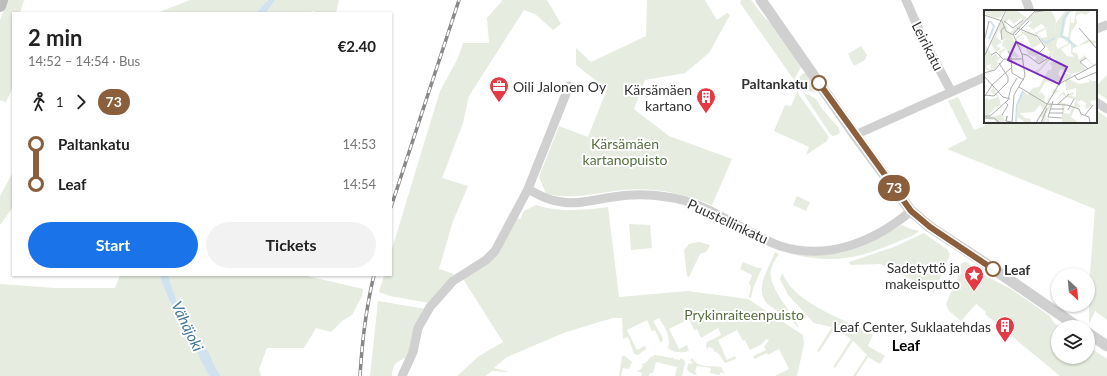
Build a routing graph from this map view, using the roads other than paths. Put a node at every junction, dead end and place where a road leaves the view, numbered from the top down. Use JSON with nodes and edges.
{"nodes":[{"id":1,"x":2,"y":0,"type":"edge"},
{"id":2,"x":761,"y":0,"type":"edge"},
{"id":3,"x":906,"y":0,"type":"edge"},
{"id":4,"x":1026,"y":0,"type":"edge"},
{"id":5,"x":0,"y":6,"type":"edge"},
{"id":6,"x":1030,"y":10,"type":"edge"},
{"id":7,"x":1107,"y":25,"type":"edge"},
{"id":8,"x":1097,"y":29,"type":"edge"},
{"id":9,"x":984,"y":77,"type":"edge"},
{"id":10,"x":569,"y":86,"type":"dead end"},
{"id":11,"x":951,"y":91,"type":"junction"},
{"id":12,"x":1097,"y":103,"type":"edge"},
{"id":13,"x":1107,"y":110,"type":"edge"},
{"id":14,"x":855,"y":135,"type":"junction"},
{"id":15,"x":528,"y":189,"type":"junction"},
{"id":16,"x":911,"y":211,"type":"junction"},
{"id":17,"x":1068,"y":320,"type":"edge"},
{"id":18,"x":1095,"y":338,"type":"edge"},
{"id":19,"x":1107,"y":346,"type":"edge"},
{"id":20,"x":402,"y":376,"type":"edge"}],
"edges":[{"from":1,"to":5,"type":"main road"},
{"from":2,"to":14,"type":"street"},
{"from":3,"to":11,"type":"street","name":"Leirikatu"},
{"from":4,"to":6,"type":"street"},
{"from":7,"to":8,"type":"street"},
{"from":9,"to":11,"type":"street"},
{"from":10,"to":15,"type":"street"},
{"from":11,"to":14,"type":"street"},
{"from":12,"to":13,"type":"street"},
{"from":14,"to":16,"type":"street"},
{"from":15,"to":16,"type":"street","name":"Puustellinkatu"},
{"from":15,"to":20,"type":"street"},
{"from":16,"to":17,"type":"street"},
{"from":18,"to":19,"type":"street"}]}
